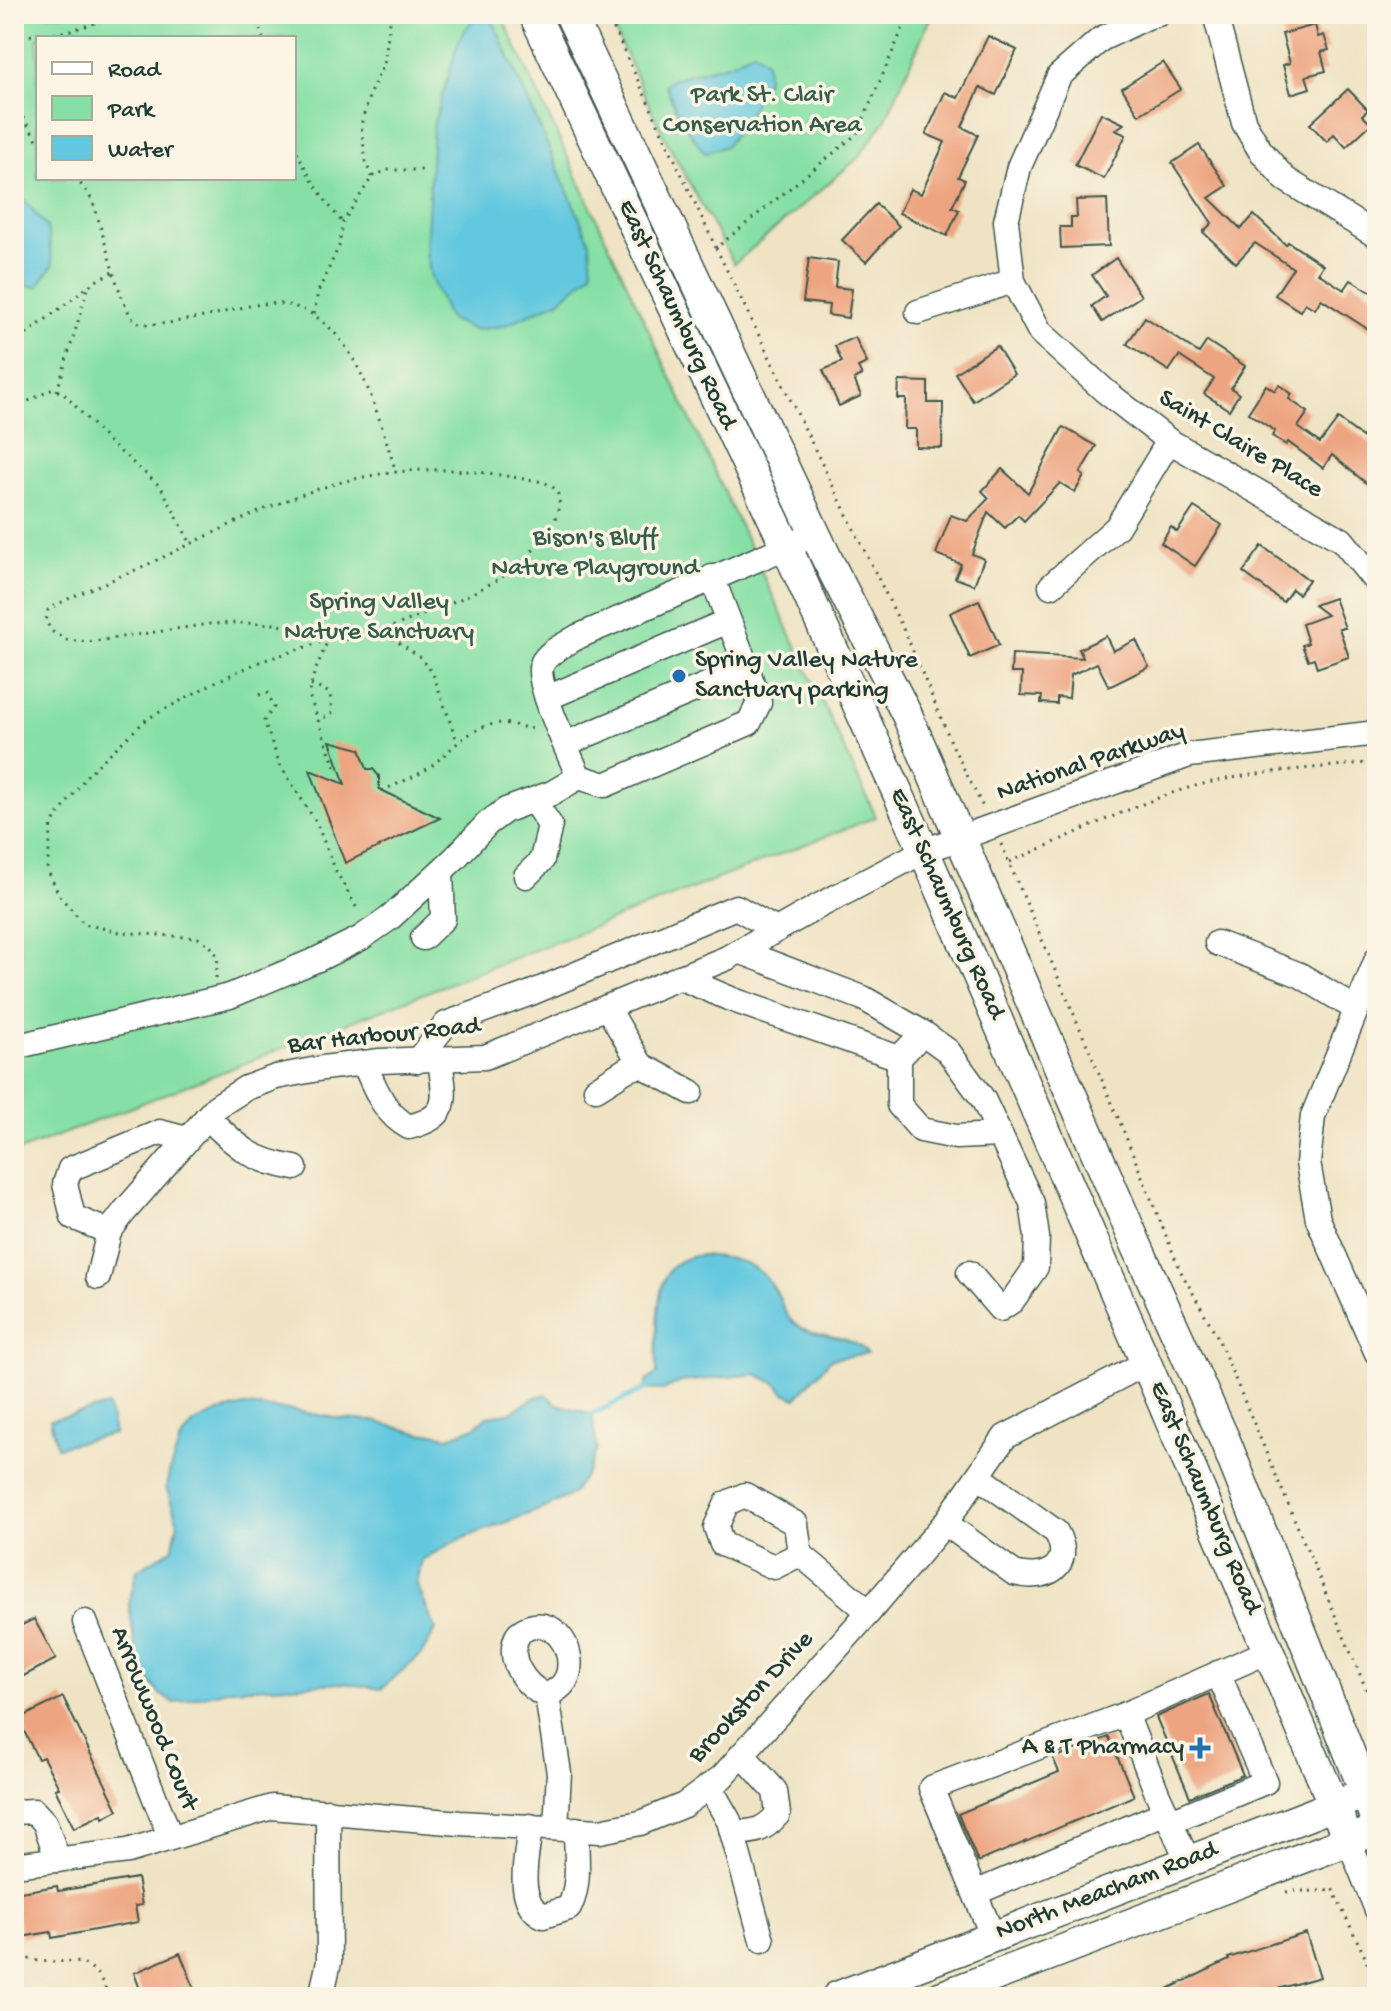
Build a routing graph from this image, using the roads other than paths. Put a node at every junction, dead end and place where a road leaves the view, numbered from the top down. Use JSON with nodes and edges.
{"nodes":[{"id":1,"x":534,"y":14,"type":"edge"},
{"id":2,"x":570,"y":14,"type":"edge"},
{"id":3,"x":1158,"y":14,"type":"edge"},
{"id":4,"x":1215,"y":14,"type":"edge"},
{"id":5,"x":1377,"y":236,"type":"edge"},
{"id":6,"x":1013,"y":281,"type":"junction"},
{"id":7,"x":918,"y":312,"type":"dead end"},
{"id":8,"x":1169,"y":441,"type":"junction"},
{"id":9,"x":816,"y":534,"type":"junction"},
{"id":10,"x":787,"y":548,"type":"junction"},
{"id":11,"x":712,"y":577,"type":"junction"},
{"id":12,"x":1377,"y":583,"type":"edge"},
{"id":13,"x":1051,"y":586,"type":"dead end"},
{"id":14,"x":728,"y":621,"type":"junction"},
{"id":15,"x":747,"y":668,"type":"junction"},
{"id":16,"x":547,"y":698,"type":"junction"},
{"id":17,"x":1377,"y":733,"type":"edge"},
{"id":18,"x":562,"y":738,"type":"junction"},
{"id":19,"x":579,"y":777,"type":"junction"},
{"id":20,"x":533,"y":800,"type":"junction"},
{"id":21,"x":961,"y":838,"type":"junction"},
{"id":22,"x":924,"y":851,"type":"junction"},
{"id":23,"x":441,"y":872,"type":"junction"},
{"id":24,"x":526,"y":876,"type":"dead end"},
{"id":25,"x":776,"y":930,"type":"junction"},
{"id":26,"x":423,"y":938,"type":"dead end"},
{"id":27,"x":1217,"y":943,"type":"dead end"},
{"id":28,"x":739,"y":951,"type":"junction"},
{"id":29,"x":1377,"y":959,"type":"edge"},
{"id":30,"x":679,"y":977,"type":"junction"},
{"id":31,"x":607,"y":1007,"type":"junction"},
{"id":32,"x":1356,"y":1009,"type":"junction"},
{"id":33,"x":923,"y":1033,"type":"junction"},
{"id":34,"x":14,"y":1047,"type":"edge"},
{"id":35,"x":899,"y":1058,"type":"junction"},
{"id":36,"x":429,"y":1061,"type":"junction"},
{"id":37,"x":364,"y":1063,"type":"junction"},
{"id":38,"x":641,"y":1065,"type":"junction"},
{"id":39,"x":596,"y":1089,"type":"dead end"},
{"id":40,"x":691,"y":1092,"type":"dead end"},
{"id":41,"x":207,"y":1117,"type":"junction"},
{"id":42,"x":1000,"y":1135,"type":"junction"},
{"id":43,"x":187,"y":1139,"type":"junction"},
{"id":44,"x":295,"y":1168,"type":"dead end"},
{"id":45,"x":109,"y":1232,"type":"junction"},
{"id":46,"x":969,"y":1273,"type":"dead end"},
{"id":47,"x":98,"y":1277,"type":"dead end"},
{"id":48,"x":1377,"y":1353,"type":"edge"},
{"id":49,"x":1146,"y":1363,"type":"junction"},
{"id":50,"x":978,"y":1476,"type":"junction"},
{"id":51,"x":945,"y":1523,"type":"junction"},
{"id":52,"x":800,"y":1554,"type":"dead end"},
{"id":53,"x":869,"y":1612,"type":"junction"},
{"id":54,"x":85,"y":1622,"type":"dead end"},
{"id":55,"x":1269,"y":1651,"type":"junction"},
{"id":56,"x":1218,"y":1673,"type":"junction"},
{"id":57,"x":547,"y":1696,"type":"dead end"},
{"id":58,"x":1126,"y":1714,"type":"junction"},
{"id":59,"x":742,"y":1754,"type":"junction"},
{"id":60,"x":709,"y":1786,"type":"junction"},
{"id":61,"x":1371,"y":1791,"type":"edge"},
{"id":62,"x":1334,"y":1804,"type":"junction"},
{"id":63,"x":328,"y":1811,"type":"junction"},
{"id":64,"x":14,"y":1812,"type":"edge"},
{"id":65,"x":1168,"y":1817,"type":"junction"},
{"id":66,"x":1377,"y":1822,"type":"edge"},
{"id":67,"x":530,"y":1826,"type":"junction"},
{"id":68,"x":566,"y":1828,"type":"junction"},
{"id":69,"x":732,"y":1832,"type":"junction"},
{"id":70,"x":1363,"y":1835,"type":"edge"},
{"id":71,"x":170,"y":1836,"type":"junction"},
{"id":72,"x":58,"y":1860,"type":"junction"},
{"id":73,"x":1188,"y":1861,"type":"junction"},
{"id":74,"x":14,"y":1865,"type":"edge"},
{"id":75,"x":975,"y":1893,"type":"junction"},
{"id":76,"x":1377,"y":1910,"type":"edge"},
{"id":77,"x":993,"y":1937,"type":"junction"},
{"id":78,"x":762,"y":1940,"type":"dead end"},
{"id":79,"x":321,"y":1997,"type":"edge"},
{"id":80,"x":837,"y":1997,"type":"edge"},
{"id":81,"x":940,"y":1997,"type":"edge"}],
"edges":[{"from":1,"to":10,"type":"main road","name":"East Schaumburg Road"},
{"from":2,"to":9,"type":"main road","name":"East Schaumburg Road"},
{"from":3,"to":6,"type":"street","name":"Saint Claire Place"},
{"from":4,"to":5,"type":"street"},
{"from":6,"to":7,"type":"street"},
{"from":6,"to":8,"type":"street","name":"Saint Claire Place"},
{"from":8,"to":12,"type":"street","name":"Saint Claire Place"},
{"from":8,"to":13,"type":"street"},
{"from":9,"to":10,"type":"street"},
{"from":9,"to":21,"type":"main road","name":"East Schaumburg Road"},
{"from":10,"to":11,"type":"street"},
{"from":10,"to":22,"type":"main road","name":"East Schaumburg Road"},
{"from":11,"to":14,"type":"street"},
{"from":11,"to":16,"type":"street"},
{"from":14,"to":15,"type":"street"},
{"from":14,"to":16,"type":"street"},
{"from":15,"to":18,"type":"street"},
{"from":15,"to":19,"type":"street"},
{"from":16,"to":18,"type":"street"},
{"from":17,"to":21,"type":"street","name":"National Parkway"},
{"from":18,"to":19,"type":"street"},
{"from":19,"to":20,"type":"street"},
{"from":20,"to":23,"type":"street"},
{"from":20,"to":24,"type":"street"},
{"from":21,"to":22,"type":"street","name":"National Parkway"},
{"from":21,"to":61,"type":"main road","name":"East Schaumburg Road"},
{"from":22,"to":25,"type":"street","name":"Bar Harbour Road"},
{"from":22,"to":49,"type":"main road","name":"East Schaumburg Road"},
{"from":23,"to":26,"type":"street"},
{"from":23,"to":34,"type":"street"},
{"from":25,"to":28,"type":"street","name":"Bar Harbour Road"},
{"from":25,"to":36,"type":"street"},
{"from":27,"to":32,"type":"street"},
{"from":28,"to":30,"type":"street","name":"Bar Harbour Road"},
{"from":28,"to":33,"type":"street"},
{"from":29,"to":32,"type":"street"},
{"from":30,"to":31,"type":"street","name":"Bar Harbour Road"},
{"from":30,"to":35,"type":"street"},
{"from":31,"to":36,"type":"street","name":"Bar Harbour Road"},
{"from":31,"to":38,"type":"street"},
{"from":32,"to":48,"type":"street"},
{"from":33,"to":35,"type":"street"},
{"from":33,"to":42,"type":"street"},
{"from":35,"to":42,"type":"street"},
{"from":36,"to":37,"type":"street","name":"Bar Harbour Road"},
{"from":36,"to":37,"type":"street"},
{"from":37,"to":41,"type":"street","name":"Bar Harbour Road"},
{"from":38,"to":39,"type":"street"},
{"from":38,"to":40,"type":"street"},
{"from":41,"to":43,"type":"street","name":"Bar Harbour Road"},
{"from":41,"to":44,"type":"street"},
{"from":42,"to":46,"type":"street"},
{"from":43,"to":45,"type":"street","name":"Bar Harbour Road"},
{"from":43,"to":45,"type":"street"},
{"from":45,"to":47,"type":"street","name":"Bar Harbour Road"},
{"from":49,"to":50,"type":"street","name":"Brookston Drive"},
{"from":49,"to":55,"type":"main road","name":"East Schaumburg Road"},
{"from":50,"to":51,"type":"street","name":"Brookston Drive"},
{"from":50,"to":51,"type":"street"},
{"from":51,"to":53,"type":"street","name":"Brookston Drive"},
{"from":52,"to":53,"type":"street"},
{"from":53,"to":59,"type":"street","name":"Brookston Drive"},
{"from":54,"to":71,"type":"street","name":"Arrowwood Court"},
{"from":55,"to":56,"type":"street"},
{"from":55,"to":62,"type":"main road","name":"East Schaumburg Road"},
{"from":56,"to":58,"type":"street"},
{"from":56,"to":65,"type":"street"},
{"from":57,"to":68,"type":"street"},
{"from":58,"to":65,"type":"street"},
{"from":58,"to":75,"type":"street"},
{"from":59,"to":60,"type":"street","name":"Brookston Drive"},
{"from":59,"to":69,"type":"street"},
{"from":60,"to":68,"type":"street","name":"Brookston Drive"},
{"from":60,"to":69,"type":"street"},
{"from":61,"to":62,"type":"main road","name":"North Meacham Road"},
{"from":61,"to":66,"type":"main road","name":"East Schaumburg Road"},
{"from":62,"to":70,"type":"main road","name":"East Schaumburg Road"},
{"from":62,"to":73,"type":"main road","name":"North Meacham Road"},
{"from":63,"to":67,"type":"street","name":"Brookston Drive"},
{"from":63,"to":71,"type":"street","name":"Brookston Drive"},
{"from":63,"to":79,"type":"street"},
{"from":64,"to":72,"type":"street"},
{"from":65,"to":73,"type":"street"},
{"from":65,"to":75,"type":"street"},
{"from":67,"to":68,"type":"street","name":"Brookston Drive"},
{"from":67,"to":68,"type":"street"},
{"from":69,"to":78,"type":"street"},
{"from":70,"to":76,"type":"street"},
{"from":70,"to":81,"type":"main road","name":"North Meacham Road"},
{"from":71,"to":72,"type":"street","name":"Brookston Drive"},
{"from":72,"to":74,"type":"street","name":"Brookston Drive"},
{"from":73,"to":77,"type":"main road","name":"North Meacham Road"},
{"from":75,"to":77,"type":"street"},
{"from":77,"to":80,"type":"main road","name":"North Meacham Road"}]}
